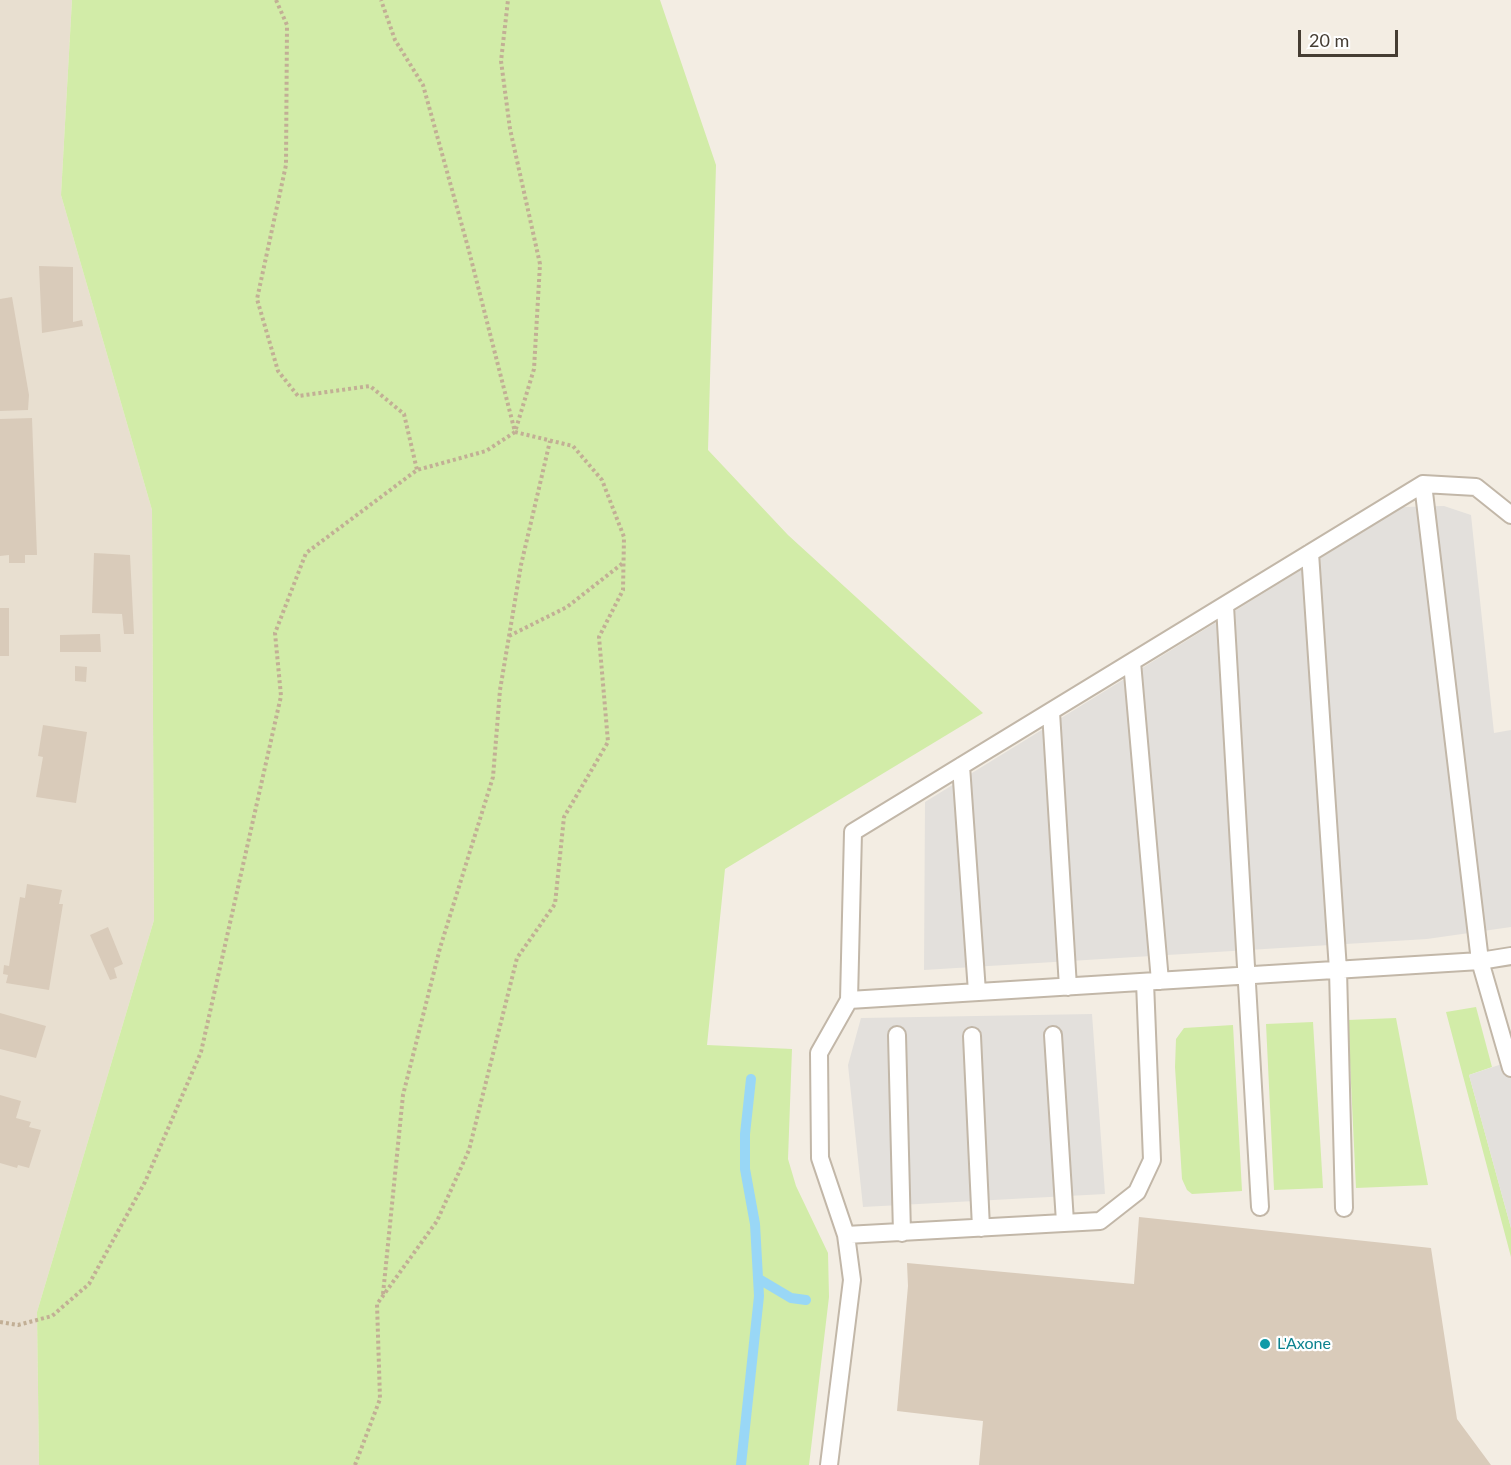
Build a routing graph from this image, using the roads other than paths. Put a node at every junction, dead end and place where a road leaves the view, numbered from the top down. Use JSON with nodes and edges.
{"nodes":[{"id":1,"x":1423,"y":484,"type":"junction"},
{"id":2,"x":1511,"y":515,"type":"edge"},
{"id":3,"x":1310,"y":553,"type":"junction"},
{"id":4,"x":1224,"y":606,"type":"junction"},
{"id":5,"x":1132,"y":662,"type":"junction"},
{"id":6,"x":1051,"y":712,"type":"junction"},
{"id":7,"x":961,"y":766,"type":"junction"},
{"id":8,"x":1511,"y":956,"type":"edge"},
{"id":9,"x":1480,"y":961,"type":"junction"},
{"id":10,"x":1338,"y":970,"type":"junction"},
{"id":11,"x":1247,"y":975,"type":"junction"},
{"id":12,"x":1153,"y":981,"type":"junction"},
{"id":13,"x":1068,"y":987,"type":"junction"},
{"id":14,"x":977,"y":992,"type":"junction"},
{"id":15,"x":849,"y":1000,"type":"junction"},
{"id":16,"x":897,"y":1035,"type":"dead end"},
{"id":17,"x":1053,"y":1035,"type":"dead end"},
{"id":18,"x":972,"y":1036,"type":"dead end"},
{"id":19,"x":1511,"y":1068,"type":"edge"},
{"id":20,"x":1260,"y":1207,"type":"dead end"},
{"id":21,"x":1344,"y":1208,"type":"dead end"},
{"id":22,"x":1065,"y":1222,"type":"junction"},
{"id":23,"x":981,"y":1228,"type":"junction"},
{"id":24,"x":902,"y":1233,"type":"junction"},
{"id":25,"x":846,"y":1235,"type":"junction"},
{"id":26,"x":829,"y":1465,"type":"edge"}],
"edges":[{"from":1,"to":2,"type":"lane"},
{"from":1,"to":3,"type":"lane"},
{"from":1,"to":9,"type":"lane"},
{"from":3,"to":4,"type":"lane"},
{"from":3,"to":10,"type":"lane"},
{"from":4,"to":5,"type":"lane"},
{"from":4,"to":11,"type":"lane"},
{"from":5,"to":6,"type":"lane"},
{"from":5,"to":12,"type":"lane"},
{"from":6,"to":7,"type":"lane"},
{"from":6,"to":13,"type":"lane"},
{"from":7,"to":14,"type":"lane"},
{"from":7,"to":15,"type":"lane"},
{"from":8,"to":9,"type":"lane"},
{"from":9,"to":10,"type":"lane"},
{"from":9,"to":19,"type":"lane"},
{"from":10,"to":11,"type":"lane"},
{"from":10,"to":21,"type":"lane"},
{"from":11,"to":12,"type":"lane"},
{"from":11,"to":20,"type":"lane"},
{"from":12,"to":13,"type":"lane"},
{"from":12,"to":22,"type":"lane"},
{"from":13,"to":14,"type":"lane"},
{"from":14,"to":15,"type":"lane"},
{"from":15,"to":25,"type":"lane"},
{"from":16,"to":24,"type":"lane"},
{"from":17,"to":22,"type":"lane"},
{"from":18,"to":23,"type":"lane"},
{"from":22,"to":23,"type":"lane"},
{"from":23,"to":24,"type":"lane"},
{"from":24,"to":25,"type":"lane"},
{"from":25,"to":26,"type":"lane"}]}
